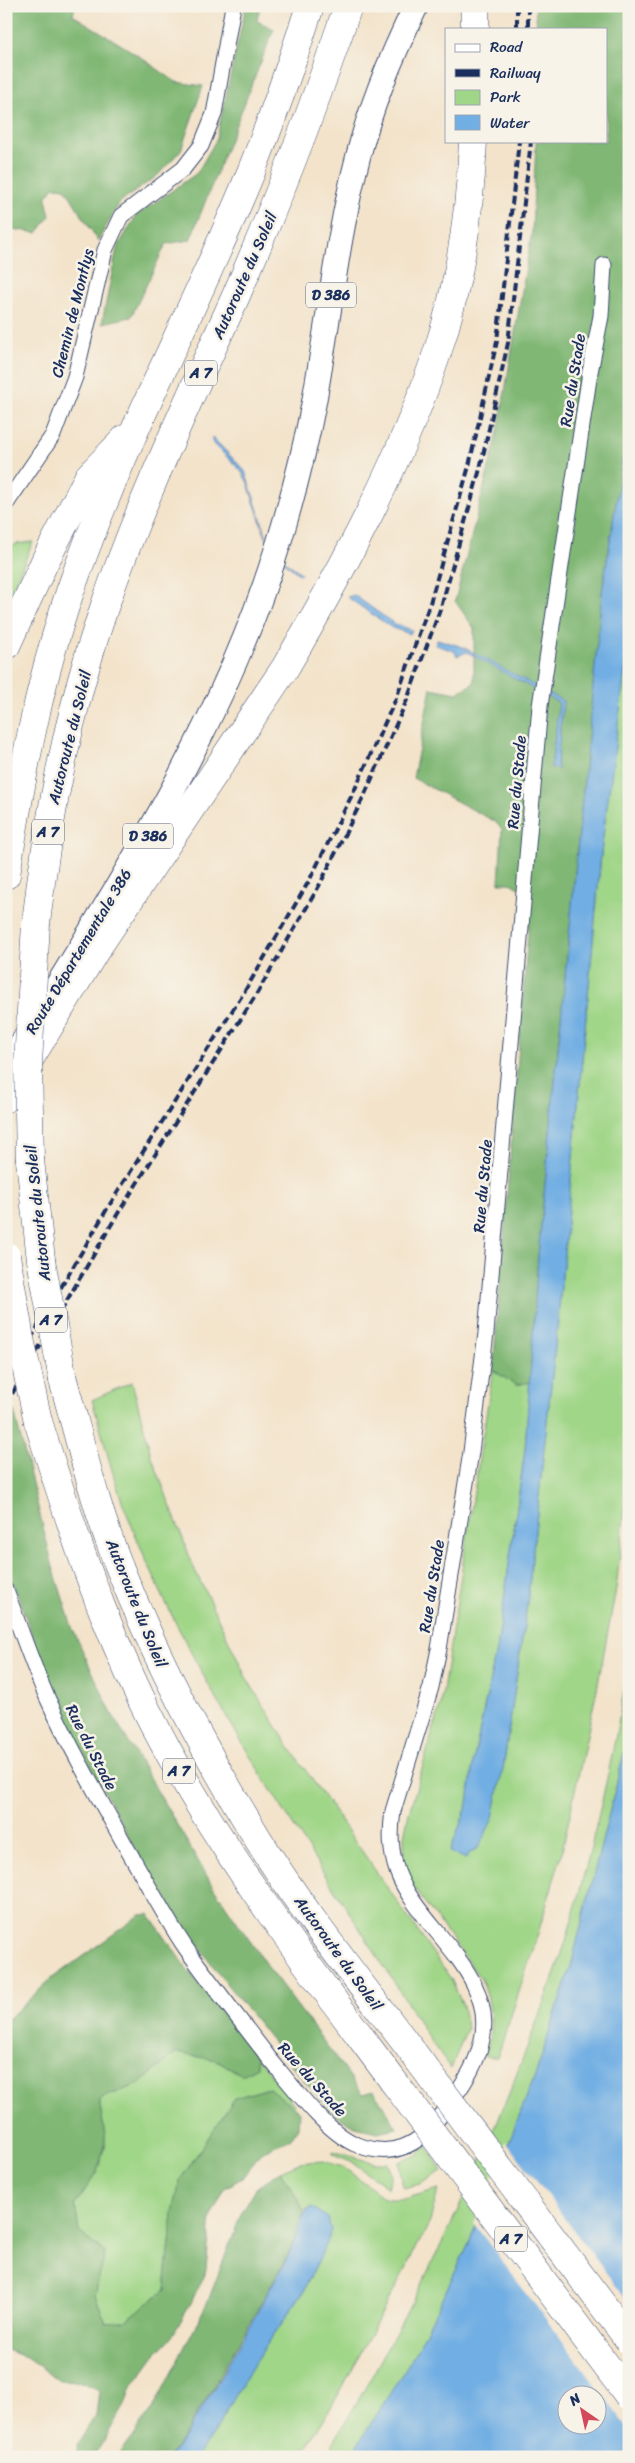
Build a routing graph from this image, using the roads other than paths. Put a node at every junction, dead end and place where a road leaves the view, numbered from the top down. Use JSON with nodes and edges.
{"nodes":[{"id":1,"x":232,"y":6,"type":"edge"},
{"id":2,"x":310,"y":6,"type":"edge"},
{"id":3,"x":348,"y":6,"type":"edge"},
{"id":4,"x":416,"y":6,"type":"edge"},
{"id":5,"x":474,"y":6,"type":"edge"},
{"id":6,"x":475,"y":28,"type":"edge"},
{"id":7,"x":473,"y":142,"type":"edge"},
{"id":8,"x":604,"y":265,"type":"dead end"},
{"id":9,"x":136,"y":427,"type":"junction"},
{"id":10,"x":6,"y":504,"type":"edge"},
{"id":11,"x":6,"y":646,"type":"edge"},
{"id":12,"x":6,"y":874,"type":"edge"},
{"id":13,"x":6,"y":1069,"type":"edge"},
{"id":14,"x":6,"y":1098,"type":"edge"},
{"id":15,"x":6,"y":1256,"type":"edge"},
{"id":16,"x":6,"y":1591,"type":"edge"},
{"id":17,"x":629,"y":2340,"type":"edge"},
{"id":18,"x":629,"y":2396,"type":"edge"}],
"edges":[{"from":1,"to":10,"type":"street","name":"Chemin de Montlys"},
{"from":2,"to":9,"type":"highway","number":"A 7"},
{"from":3,"to":17,"type":"highway","name":"Autoroute du Soleil","number":"A 7","bridge":true},
{"from":4,"to":13,"type":"main road","name":"Route Départementale 386","number":"D 386"},
{"from":5,"to":6,"type":"highway"},
{"from":7,"to":14,"type":"highway"},
{"from":8,"to":16,"type":"street","name":"Rue du Stade"},
{"from":9,"to":11,"type":"highway"},
{"from":9,"to":12,"type":"highway","number":"A 7"},
{"from":15,"to":18,"type":"highway","name":"Autoroute du Soleil","number":"A 7","bridge":true}]}
